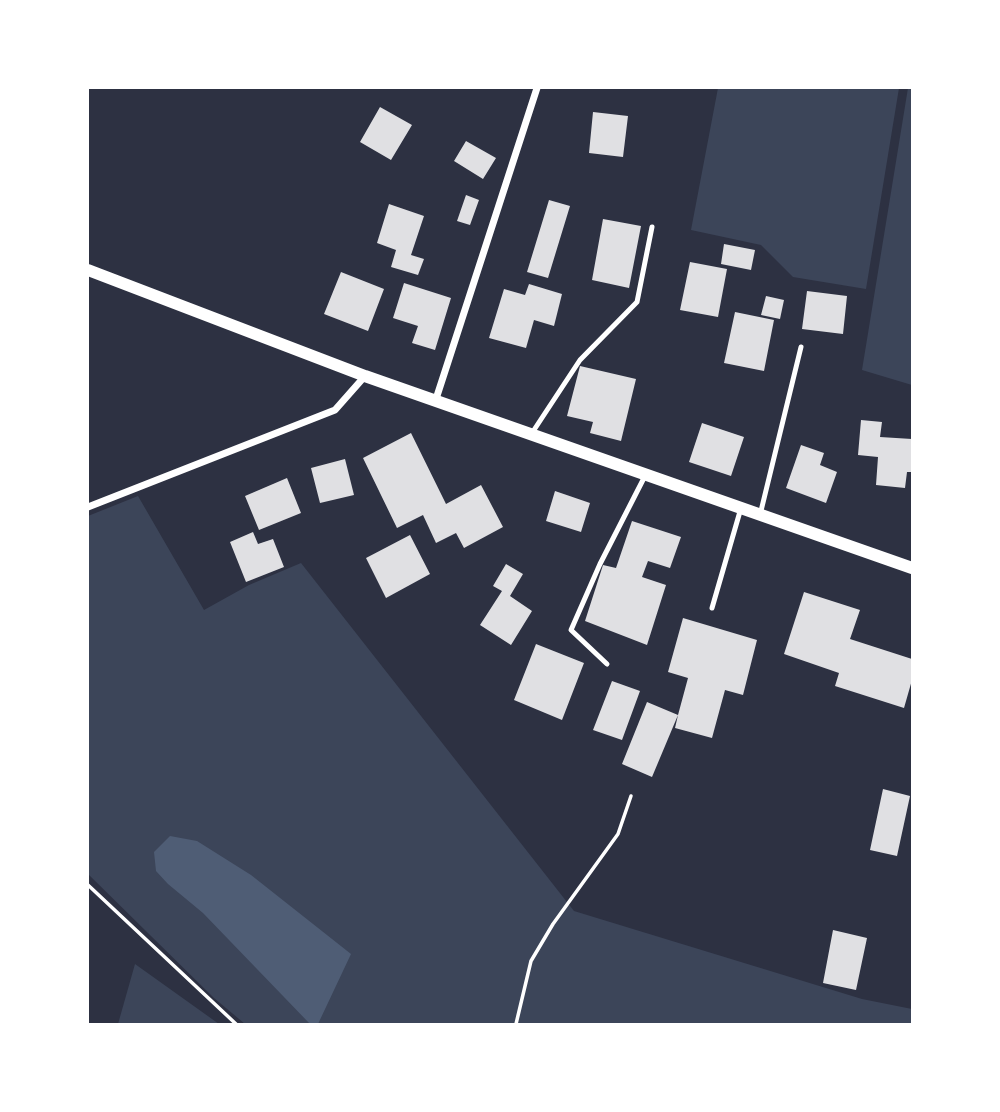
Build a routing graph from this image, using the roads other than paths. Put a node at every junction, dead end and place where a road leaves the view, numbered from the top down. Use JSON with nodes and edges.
{"nodes":[{"id":1,"x":537,"y":88,"type":"edge"},
{"id":2,"x":652,"y":227,"type":"dead end"},
{"id":3,"x":88,"y":270,"type":"edge"},
{"id":4,"x":801,"y":347,"type":"dead end"},
{"id":5,"x":365,"y":376,"type":"junction"},
{"id":6,"x":436,"y":399,"type":"junction"},
{"id":7,"x":532,"y":433,"type":"junction"},
{"id":8,"x":646,"y":474,"type":"junction"},
{"id":9,"x":88,"y":507,"type":"edge"},
{"id":10,"x":741,"y":508,"type":"junction"},
{"id":11,"x":760,"y":515,"type":"junction"},
{"id":12,"x":912,"y":568,"type":"edge"},
{"id":13,"x":712,"y":608,"type":"dead end"},
{"id":14,"x":607,"y":663,"type":"dead end"}],
"edges":[{"from":1,"to":6,"type":"street"},
{"from":2,"to":7,"type":"lane"},
{"from":3,"to":5,"type":"street"},
{"from":4,"to":11,"type":"lane"},
{"from":5,"to":6,"type":"street"},
{"from":5,"to":9,"type":"street"},
{"from":6,"to":7,"type":"street"},
{"from":7,"to":8,"type":"street"},
{"from":8,"to":10,"type":"street"},
{"from":8,"to":14,"type":"lane"},
{"from":10,"to":11,"type":"street"},
{"from":10,"to":13,"type":"lane"},
{"from":11,"to":12,"type":"street"}]}
